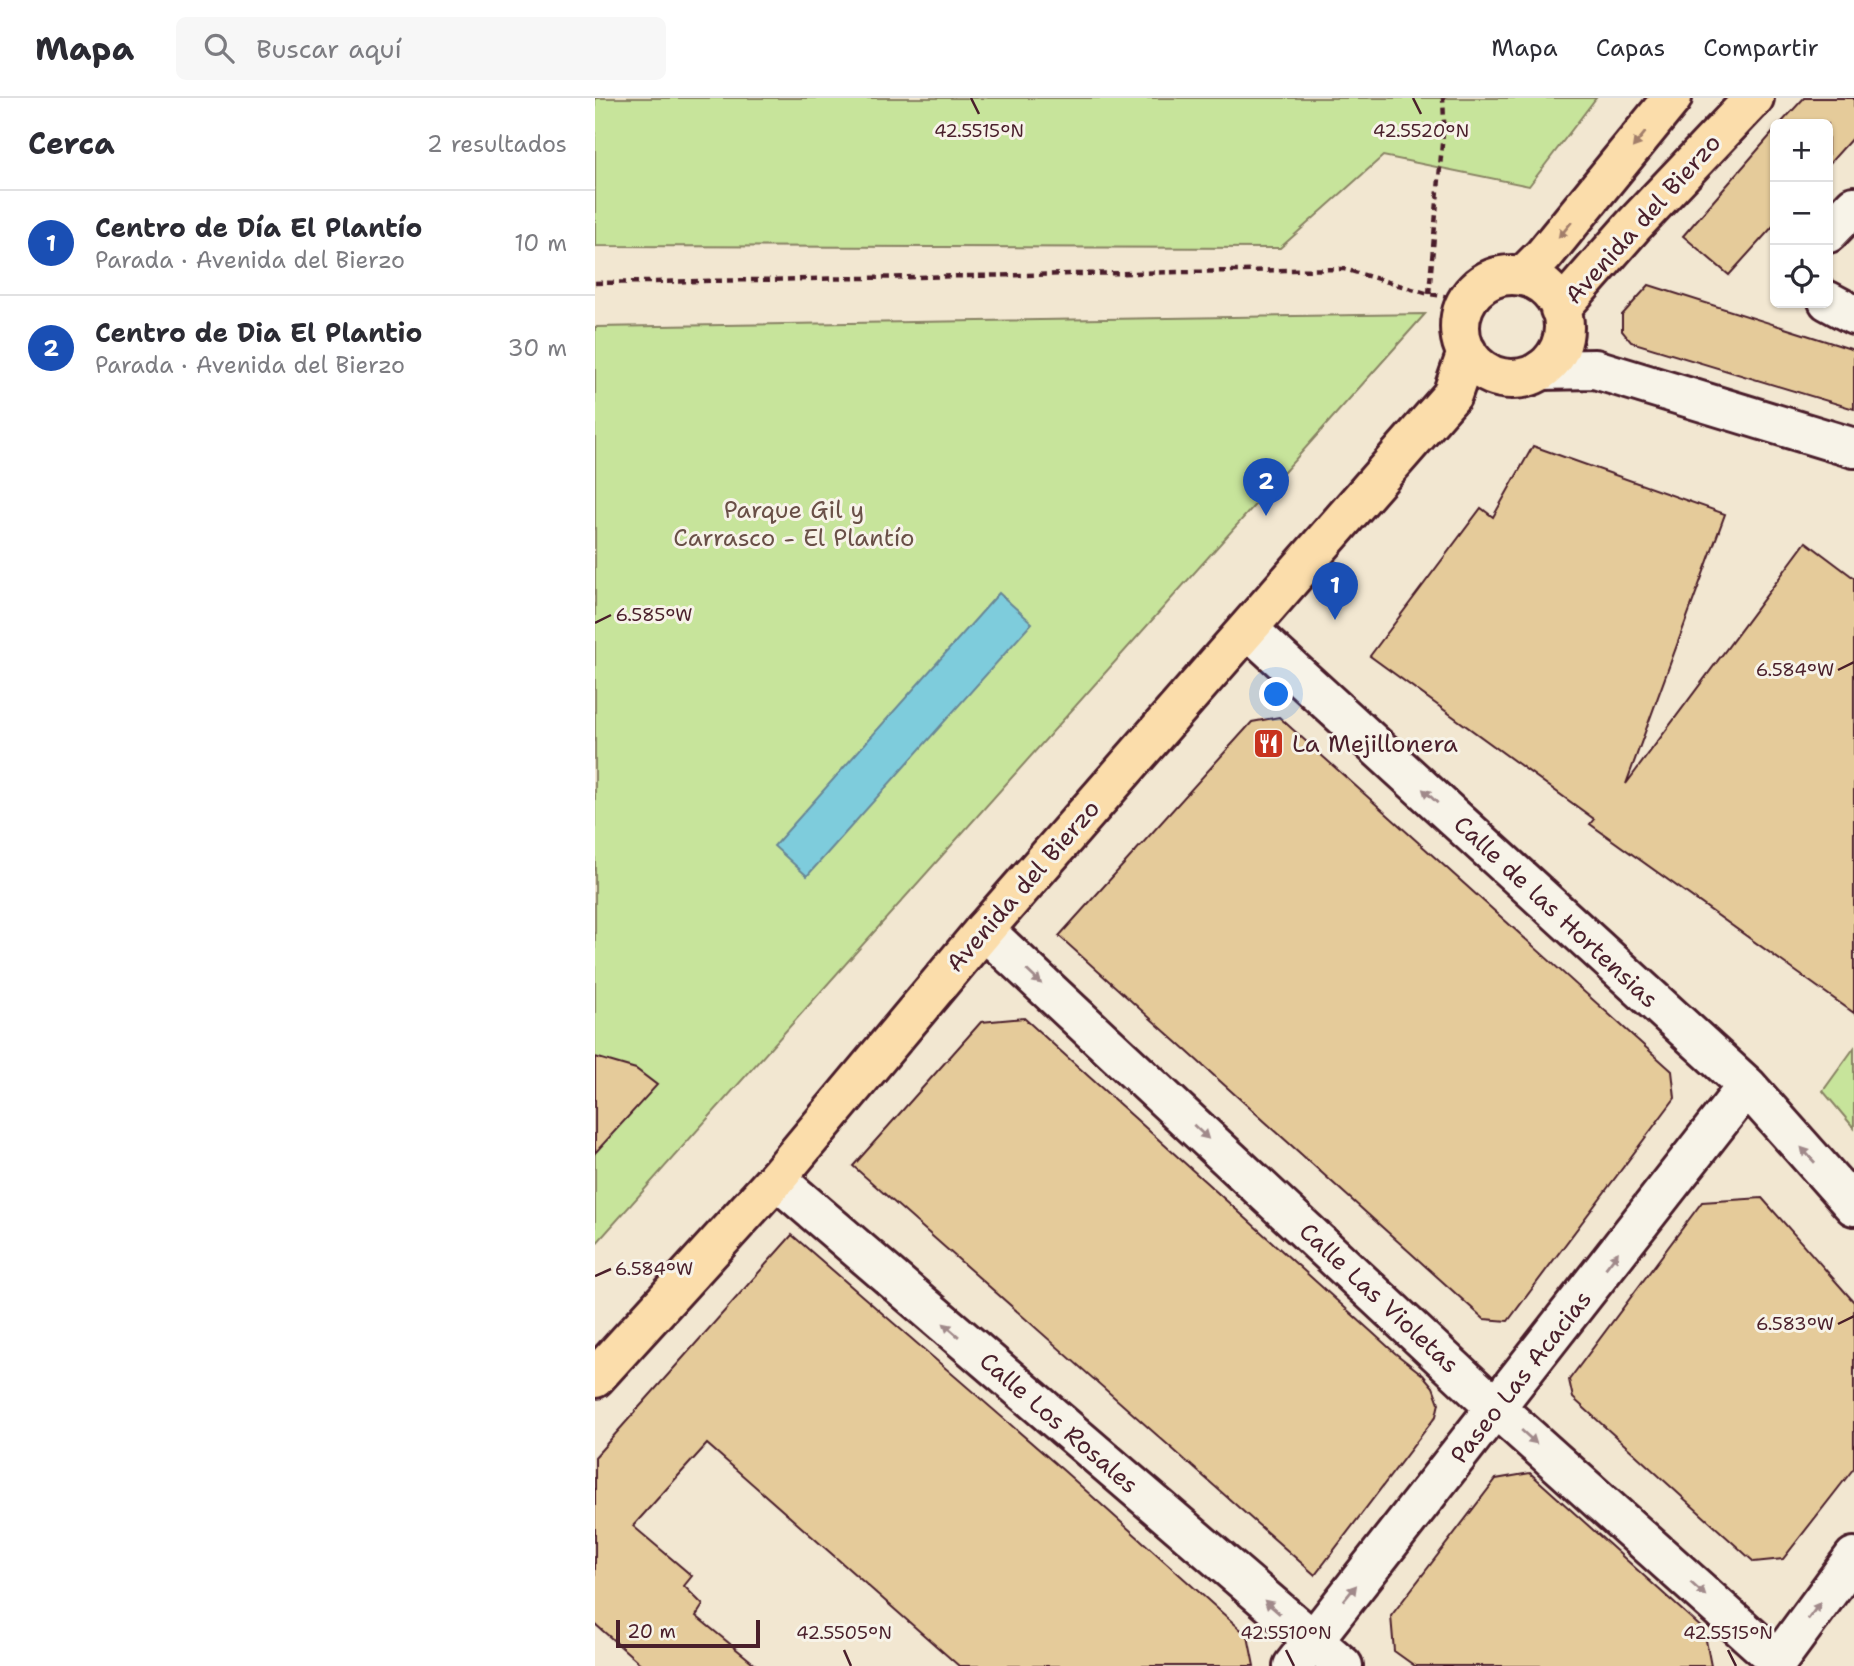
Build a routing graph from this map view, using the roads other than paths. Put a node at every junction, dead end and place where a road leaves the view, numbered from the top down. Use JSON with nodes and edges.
{"nodes":[{"id":1,"x":1672,"y":98,"type":"edge"},
{"id":2,"x":1754,"y":98,"type":"edge"},
{"id":3,"x":1854,"y":206,"type":"edge"},
{"id":4,"x":1833,"y":228,"type":"edge"},
{"id":5,"x":1523,"y":276,"type":"junction"},
{"id":6,"x":1833,"y":304,"type":"edge"},
{"id":7,"x":1854,"y":315,"type":"edge"},
{"id":8,"x":1554,"y":340,"type":"junction"},
{"id":9,"x":1479,"y":364,"type":"junction"},
{"id":10,"x":1854,"y":448,"type":"edge"},
{"id":11,"x":1248,"y":629,"type":"junction"},
{"id":12,"x":984,"y":930,"type":"junction"},
{"id":13,"x":1747,"y":1086,"type":"junction"},
{"id":14,"x":776,"y":1179,"type":"junction"},
{"id":15,"x":1854,"y":1206,"type":"edge"},
{"id":16,"x":595,"y":1378,"type":"edge"},
{"id":17,"x":1497,"y":1409,"type":"junction"},
{"id":18,"x":1854,"y":1557,"type":"edge"},
{"id":19,"x":1302,"y":1654,"type":"edge"},
{"id":20,"x":1776,"y":1663,"type":"edge"},
{"id":21,"x":1343,"y":1666,"type":"edge"}],
"edges":[{"from":1,"to":5,"type":"main road","name":"Avenida del Bierzo","one_way":true},
{"from":2,"to":8,"type":"main road","name":"Avenida del Bierzo"},
{"from":3,"to":4,"type":"street"},
{"from":5,"to":8,"type":"main road"},
{"from":5,"to":9,"type":"main road"},
{"from":6,"to":7,"type":"street"},
{"from":8,"to":9,"type":"main road"},
{"from":8,"to":10,"type":"street"},
{"from":9,"to":11,"type":"main road","name":"Avenida del Bierzo"},
{"from":11,"to":12,"type":"main road","name":"Avenida del Bierzo"},
{"from":13,"to":11,"type":"street","name":"Calle de las Hortensias","one_way":true},
{"from":12,"to":14,"type":"main road","name":"Avenida del Bierzo"},
{"from":12,"to":17,"type":"street","name":"Calle Las Violetas","one_way":true},
{"from":15,"to":13,"type":"street","name":"Calle de las Hortensias","one_way":true},
{"from":17,"to":13,"type":"street","name":"Paseo Las Acacias","one_way":true},
{"from":14,"to":16,"type":"main road","name":"Avenida del Bierzo"},
{"from":19,"to":14,"type":"street","name":"Calle Los Rosales","one_way":true},
{"from":19,"to":17,"type":"street","name":"Paseo Las Acacias","one_way":true},
{"from":17,"to":20,"type":"street","name":"Calle Las Violetas","one_way":true},
{"from":20,"to":18,"type":"street","one_way":true},
{"from":19,"to":21,"type":"street","name":"Calle Los Rosales"}]}
